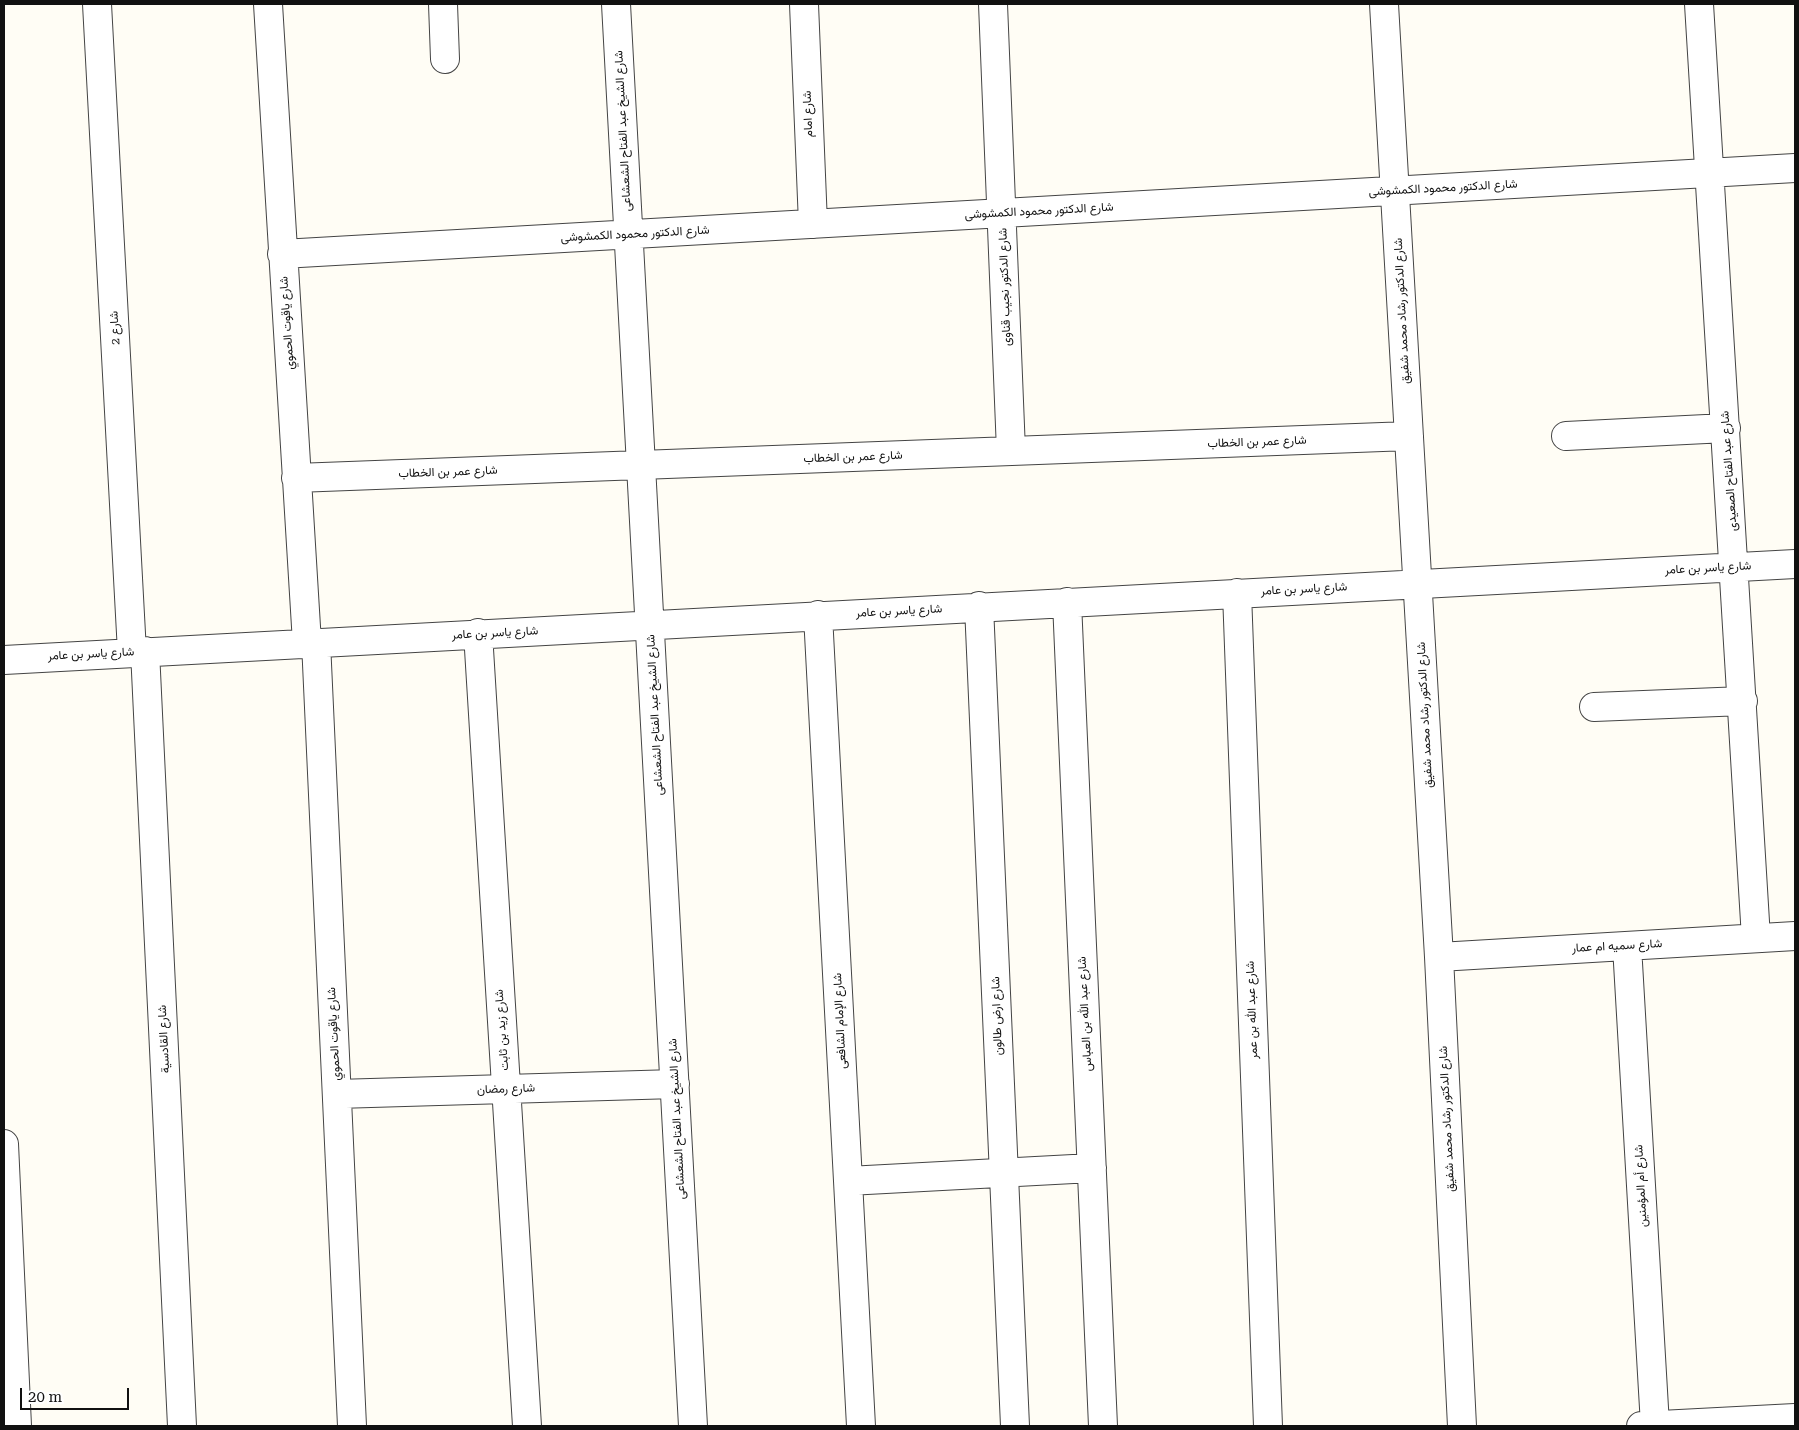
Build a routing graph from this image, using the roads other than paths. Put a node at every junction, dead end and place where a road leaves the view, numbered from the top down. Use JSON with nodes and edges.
{"nodes":[{"id":1,"x":97,"y":4,"type":"edge"},
{"id":2,"x":268,"y":4,"type":"edge"},
{"id":3,"x":443,"y":4,"type":"edge"},
{"id":4,"x":616,"y":4,"type":"edge"},
{"id":5,"x":804,"y":4,"type":"edge"},
{"id":6,"x":993,"y":4,"type":"edge"},
{"id":7,"x":1384,"y":4,"type":"edge"},
{"id":8,"x":1699,"y":4,"type":"edge"},
{"id":9,"x":445,"y":59,"type":"dead end"},
{"id":10,"x":1795,"y":168,"type":"edge"},
{"id":11,"x":1710,"y":173,"type":"junction"},
{"id":12,"x":1395,"y":191,"type":"junction"},
{"id":13,"x":1002,"y":213,"type":"junction"},
{"id":14,"x":812,"y":224,"type":"junction"},
{"id":15,"x":629,"y":234,"type":"junction"},
{"id":16,"x":282,"y":254,"type":"junction"},
{"id":17,"x":1726,"y":428,"type":"junction"},
{"id":18,"x":1409,"y":436,"type":"junction"},
{"id":19,"x":1566,"y":436,"type":"dead end"},
{"id":20,"x":1011,"y":451,"type":"junction"},
{"id":21,"x":641,"y":465,"type":"junction"},
{"id":22,"x":296,"y":478,"type":"junction"},
{"id":23,"x":1795,"y":564,"type":"edge"},
{"id":24,"x":1735,"y":566,"type":"junction"},
{"id":25,"x":1417,"y":583,"type":"junction"},
{"id":26,"x":1236,"y":593,"type":"junction"},
{"id":27,"x":1067,"y":602,"type":"junction"},
{"id":28,"x":979,"y":606,"type":"junction"},
{"id":29,"x":818,"y":615,"type":"junction"},
{"id":30,"x":650,"y":625,"type":"junction"},
{"id":31,"x":478,"y":633,"type":"junction"},
{"id":32,"x":311,"y":643,"type":"junction"},
{"id":33,"x":139,"y":652,"type":"junction"},
{"id":34,"x":4,"y":660,"type":"edge"},
{"id":35,"x":1743,"y":701,"type":"junction"},
{"id":36,"x":1594,"y":707,"type":"dead end"},
{"id":37,"x":1795,"y":936,"type":"edge"},
{"id":38,"x":1756,"y":938,"type":"junction"},
{"id":39,"x":1627,"y":946,"type":"junction"},
{"id":40,"x":1439,"y":957,"type":"junction"},
{"id":41,"x":675,"y":1084,"type":"junction"},
{"id":42,"x":506,"y":1089,"type":"junction"},
{"id":43,"x":337,"y":1094,"type":"junction"},
{"id":44,"x":4,"y":1144,"type":"edge"},
{"id":45,"x":1092,"y":1168,"type":"junction"},
{"id":46,"x":1004,"y":1173,"type":"junction"},
{"id":47,"x":848,"y":1182,"type":"junction"},
{"id":48,"x":1795,"y":1418,"type":"edge"},
{"id":49,"x":17,"y":1426,"type":"edge"},
{"id":50,"x":182,"y":1426,"type":"edge"},
{"id":51,"x":352,"y":1426,"type":"edge"},
{"id":52,"x":527,"y":1426,"type":"edge"},
{"id":53,"x":693,"y":1426,"type":"edge"},
{"id":54,"x":862,"y":1426,"type":"edge"},
{"id":55,"x":1015,"y":1426,"type":"edge"},
{"id":56,"x":1103,"y":1426,"type":"edge"},
{"id":57,"x":1268,"y":1426,"type":"edge"},
{"id":58,"x":1462,"y":1426,"type":"edge"},
{"id":59,"x":1648,"y":1426,"type":"edge"}],
"edges":[{"from":1,"to":33,"type":"street","name":"شارع 2"},
{"from":2,"to":16,"type":"street","name":"شارع ياقوت الحموي"},
{"from":3,"to":9,"type":"street"},
{"from":4,"to":15,"type":"street","name":"شارع الشيخ عبد الفتاح الشعشاعى"},
{"from":5,"to":14,"type":"street","name":"شارع امام"},
{"from":6,"to":13,"type":"street","name":"شارع الدكتور نجيب قناوى"},
{"from":7,"to":12,"type":"street","name":"شارع الدكتور رشاد محمد شفيق"},
{"from":8,"to":11,"type":"street","name":"شارع عبد الفتاح الصعيدى"},
{"from":10,"to":11,"type":"street","name":"شارع الدكتور محمود الكمشوشى"},
{"from":11,"to":12,"type":"street","name":"شارع الدكتور محمود الكمشوشى"},
{"from":11,"to":17,"type":"street","name":"شارع عبد الفتاح الصعيدى"},
{"from":12,"to":13,"type":"street","name":"شارع الدكتور محمود الكمشوشى"},
{"from":12,"to":18,"type":"street","name":"شارع الدكتور رشاد محمد شفيق"},
{"from":13,"to":14,"type":"street","name":"شارع الدكتور محمود الكمشوشى"},
{"from":13,"to":20,"type":"street","name":"شارع الدكتور نجيب قناوى"},
{"from":14,"to":15,"type":"street","name":"شارع الدكتور محمود الكمشوشى"},
{"from":15,"to":16,"type":"street","name":"شارع الدكتور محمود الكمشوشى"},
{"from":15,"to":21,"type":"street","name":"شارع الشيخ عبد الفتاح الشعشاعى"},
{"from":16,"to":22,"type":"street","name":"شارع ياقوت الحموي"},
{"from":17,"to":19,"type":"street"},
{"from":17,"to":24,"type":"street","name":"شارع عبد الفتاح الصعيدى"},
{"from":18,"to":20,"type":"street","name":"شارع عمر بن الخطاب"},
{"from":18,"to":25,"type":"street","name":"شارع الدكتور رشاد محمد شفيق"},
{"from":20,"to":21,"type":"street","name":"شارع عمر بن الخطاب"},
{"from":21,"to":22,"type":"street","name":"شارع عمر بن الخطاب"},
{"from":21,"to":30,"type":"street","name":"شارع الشيخ عبد الفتاح الشعشاعى"},
{"from":22,"to":32,"type":"street","name":"شارع ياقوت الحموي"},
{"from":23,"to":24,"type":"street","name":"شارع ياسر بن عامر"},
{"from":24,"to":25,"type":"street","name":"شارع ياسر بن عامر"},
{"from":24,"to":35,"type":"street","name":"شارع عبد الفتاح الصعيدى"},
{"from":25,"to":26,"type":"street","name":"شارع ياسر بن عامر"},
{"from":25,"to":40,"type":"street","name":"شارع الدكتور رشاد محمد شفيق"},
{"from":26,"to":27,"type":"street","name":"شارع ياسر بن عامر"},
{"from":26,"to":57,"type":"street","name":"شارع عبد الله بن عمر"},
{"from":27,"to":28,"type":"street","name":"شارع ياسر بن عامر"},
{"from":27,"to":45,"type":"street","name":"شارع عبد الله بن العباس"},
{"from":28,"to":29,"type":"street","name":"شارع ياسر بن عامر"},
{"from":28,"to":46,"type":"street","name":"شارع ارض طالون"},
{"from":29,"to":30,"type":"street","name":"شارع ياسر بن عامر"},
{"from":29,"to":47,"type":"street","name":"شارع الإمام الشافعى"},
{"from":30,"to":31,"type":"street","name":"شارع ياسر بن عامر"},
{"from":30,"to":41,"type":"street","name":"شارع الشيخ عبد الفتاح الشعشاعى"},
{"from":31,"to":32,"type":"street","name":"شارع ياسر بن عامر"},
{"from":31,"to":42,"type":"street","name":"شارع زيد بن ثابت"},
{"from":32,"to":33,"type":"street","name":"شارع ياسر بن عامر"},
{"from":32,"to":43,"type":"street","name":"شارع ياقوت الحموي"},
{"from":33,"to":34,"type":"street","name":"شارع ياسر بن عامر"},
{"from":33,"to":50,"type":"street","name":"شارع القادسية"},
{"from":35,"to":36,"type":"street"},
{"from":35,"to":38,"type":"street","name":"شارع عبد الفتاح الصعيدى"},
{"from":37,"to":38,"type":"street","name":"شارع سميه ام عمار"},
{"from":38,"to":39,"type":"street","name":"شارع سميه ام عمار"},
{"from":39,"to":40,"type":"street","name":"شارع سميه ام عمار"},
{"from":39,"to":59,"type":"street","name":"شارع أم المؤمنين"},
{"from":40,"to":58,"type":"street","name":"شارع الدكتور رشاد محمد شفيق"},
{"from":41,"to":42,"type":"street","name":"شارع رمضان"},
{"from":41,"to":53,"type":"street","name":"شارع الشيخ عبد الفتاح الشعشاعى"},
{"from":42,"to":43,"type":"street","name":"شارع رمضان"},
{"from":42,"to":52,"type":"street","name":"شارع زيد بن ثابت"},
{"from":43,"to":51,"type":"street","name":"شارع ياقوت الحموي"},
{"from":44,"to":49,"type":"street"},
{"from":45,"to":46,"type":"street"},
{"from":45,"to":56,"type":"street","name":"شارع عبد الله بن العباس"},
{"from":46,"to":47,"type":"street"},
{"from":46,"to":55,"type":"street","name":"شارع ارض طالون"},
{"from":47,"to":54,"type":"street","name":"شارع الإمام الشافعى"},
{"from":48,"to":59,"type":"street"}]}
